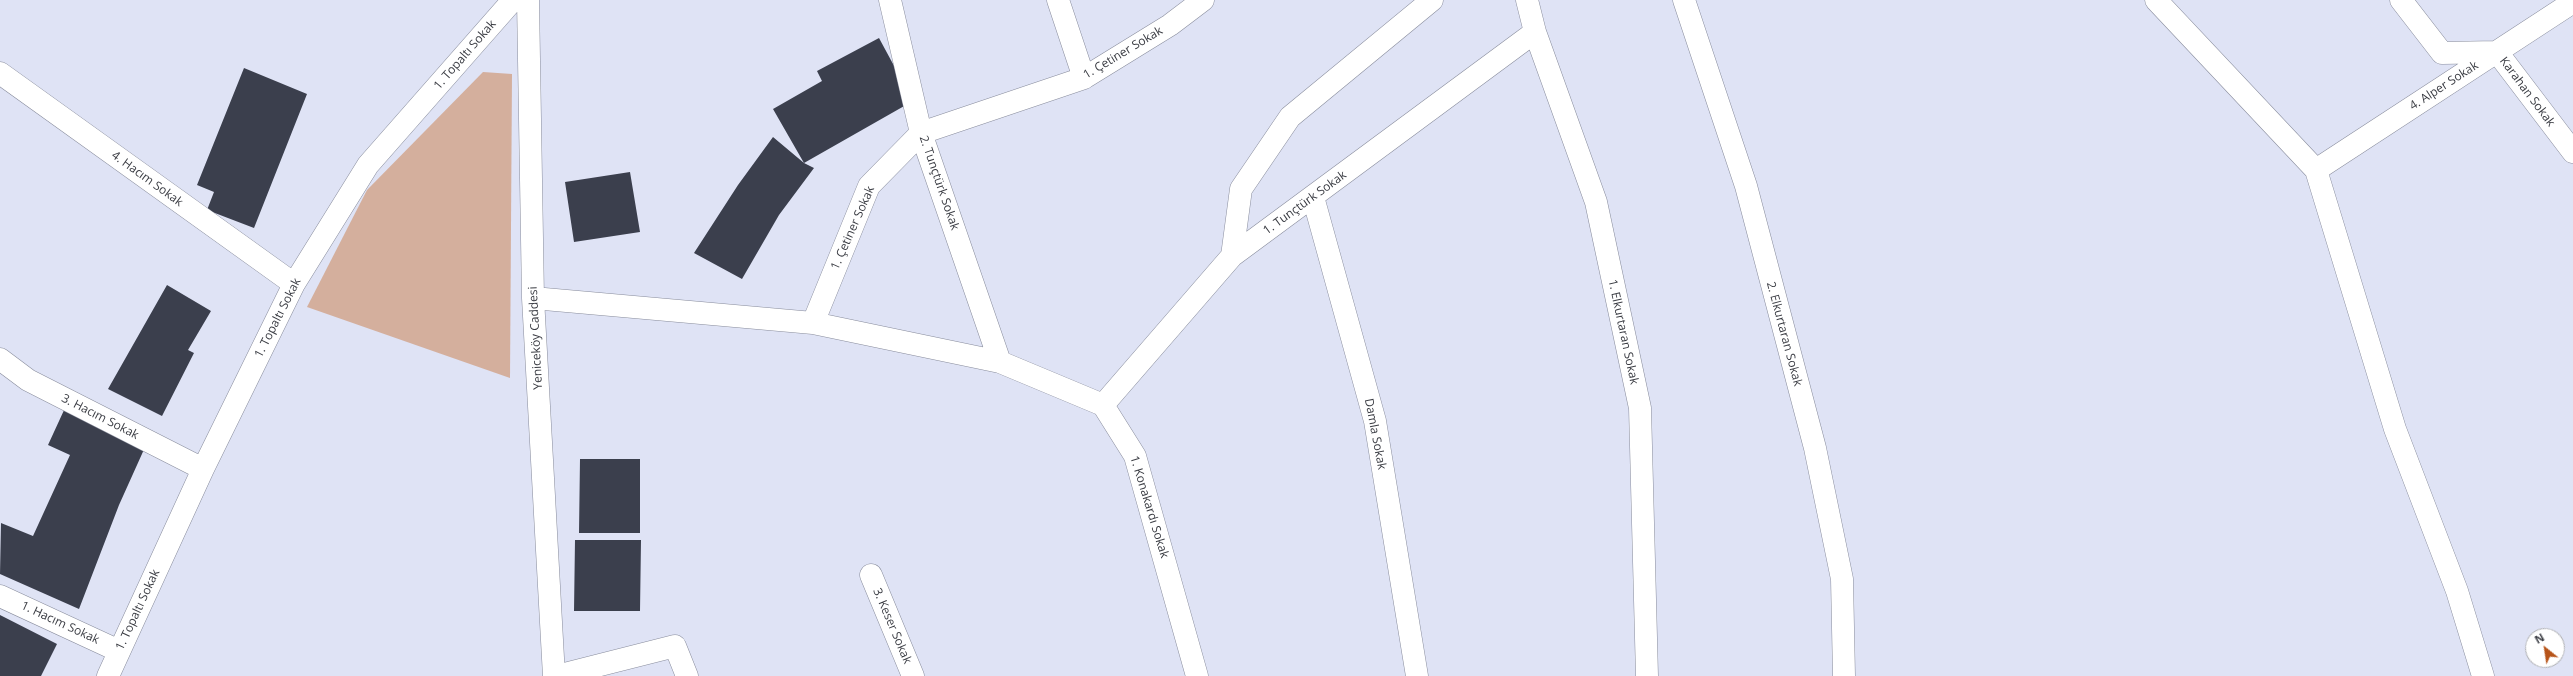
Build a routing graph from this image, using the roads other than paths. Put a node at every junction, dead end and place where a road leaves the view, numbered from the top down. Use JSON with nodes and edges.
{"nodes":[{"id":1,"x":513,"y":0,"type":"edge"},
{"id":2,"x":528,"y":0,"type":"edge"},
{"id":3,"x":890,"y":0,"type":"edge"},
{"id":4,"x":1058,"y":0,"type":"edge"},
{"id":5,"x":1203,"y":0,"type":"edge"},
{"id":6,"x":1432,"y":0,"type":"edge"},
{"id":7,"x":1527,"y":0,"type":"edge"},
{"id":8,"x":1684,"y":0,"type":"edge"},
{"id":9,"x":2156,"y":0,"type":"edge"},
{"id":10,"x":2401,"y":0,"type":"edge"},
{"id":11,"x":2573,"y":2,"type":"edge"},
{"id":12,"x":1535,"y":32,"type":"junction"},
{"id":13,"x":2497,"y":52,"type":"junction"},
{"id":14,"x":0,"y":74,"type":"edge"},
{"id":15,"x":1084,"y":78,"type":"junction"},
{"id":16,"x":922,"y":133,"type":"junction"},
{"id":17,"x":2573,"y":152,"type":"edge"},
{"id":18,"x":2316,"y":170,"type":"junction"},
{"id":19,"x":1313,"y":197,"type":"junction"},
{"id":20,"x":1232,"y":256,"type":"junction"},
{"id":21,"x":294,"y":284,"type":"junction"},
{"id":22,"x":534,"y":298,"type":"junction"},
{"id":23,"x":812,"y":323,"type":"junction"},
{"id":24,"x":0,"y":359,"type":"edge"},
{"id":25,"x":1000,"y":362,"type":"junction"},
{"id":26,"x":1103,"y":405,"type":"junction"},
{"id":27,"x":203,"y":470,"type":"junction"},
{"id":28,"x":871,"y":575,"type":"dead end"},
{"id":29,"x":0,"y":596,"type":"edge"},
{"id":30,"x":120,"y":651,"type":"junction"},
{"id":31,"x":108,"y":676,"type":"edge"},
{"id":32,"x":555,"y":676,"type":"edge"},
{"id":33,"x":687,"y":676,"type":"edge"},
{"id":34,"x":913,"y":676,"type":"edge"},
{"id":35,"x":1197,"y":676,"type":"edge"},
{"id":36,"x":1417,"y":676,"type":"edge"},
{"id":37,"x":1647,"y":676,"type":"edge"},
{"id":38,"x":1844,"y":676,"type":"edge"},
{"id":39,"x":2483,"y":676,"type":"edge"}],
"edges":[{"from":1,"to":21,"type":"street","name":"1. Topaltı Sokak"},
{"from":2,"to":22,"type":"street","name":"Yeniceköy Caddesi"},
{"from":3,"to":16,"type":"street","name":"2. Tunçtürk Sokak"},
{"from":4,"to":15,"type":"street"},
{"from":5,"to":15,"type":"street","name":"1. Çetiner Sokak"},
{"from":6,"to":20,"type":"street"},
{"from":7,"to":12,"type":"street","name":"1. Elkurtaran Sokak"},
{"from":8,"to":38,"type":"street","name":"2. Elkurtaran Sokak"},
{"from":9,"to":18,"type":"street"},
{"from":10,"to":13,"type":"street","name":"Karahan Sokak"},
{"from":11,"to":13,"type":"street","name":"4. Alper Sokak"},
{"from":12,"to":19,"type":"street","name":"1. Tunçtürk Sokak"},
{"from":12,"to":37,"type":"street","name":"1. Elkurtaran Sokak"},
{"from":13,"to":17,"type":"street","name":"Karahan Sokak"},
{"from":13,"to":18,"type":"street","name":"4. Alper Sokak"},
{"from":14,"to":21,"type":"street","name":"4. Hacım Sokak"},
{"from":15,"to":16,"type":"street","name":"1. Çetiner Sokak"},
{"from":16,"to":23,"type":"street","name":"1. Çetiner Sokak"},
{"from":16,"to":25,"type":"street","name":"2. Tunçtürk Sokak"},
{"from":18,"to":39,"type":"street"},
{"from":19,"to":20,"type":"street","name":"1. Tunçtürk Sokak"},
{"from":19,"to":36,"type":"street","name":"Damla Sokak"},
{"from":20,"to":26,"type":"street","name":"1. Tunçtürk Sokak"},
{"from":21,"to":27,"type":"street","name":"1. Topaltı Sokak"},
{"from":22,"to":23,"type":"street"},
{"from":22,"to":32,"type":"street","name":"Yeniceköy Caddesi"},
{"from":23,"to":25,"type":"street"},
{"from":24,"to":27,"type":"street","name":"3. Hacım Sokak"},
{"from":25,"to":26,"type":"street"},
{"from":26,"to":35,"type":"street","name":"1. Konakardı Sokak"},
{"from":27,"to":30,"type":"street","name":"1. Topaltı Sokak"},
{"from":28,"to":34,"type":"street","name":"3. Keser Sokak"},
{"from":29,"to":30,"type":"street","name":"1. Hacım Sokak"},
{"from":30,"to":31,"type":"street","name":"1. Topaltı Sokak"},
{"from":32,"to":33,"type":"street"}]}
